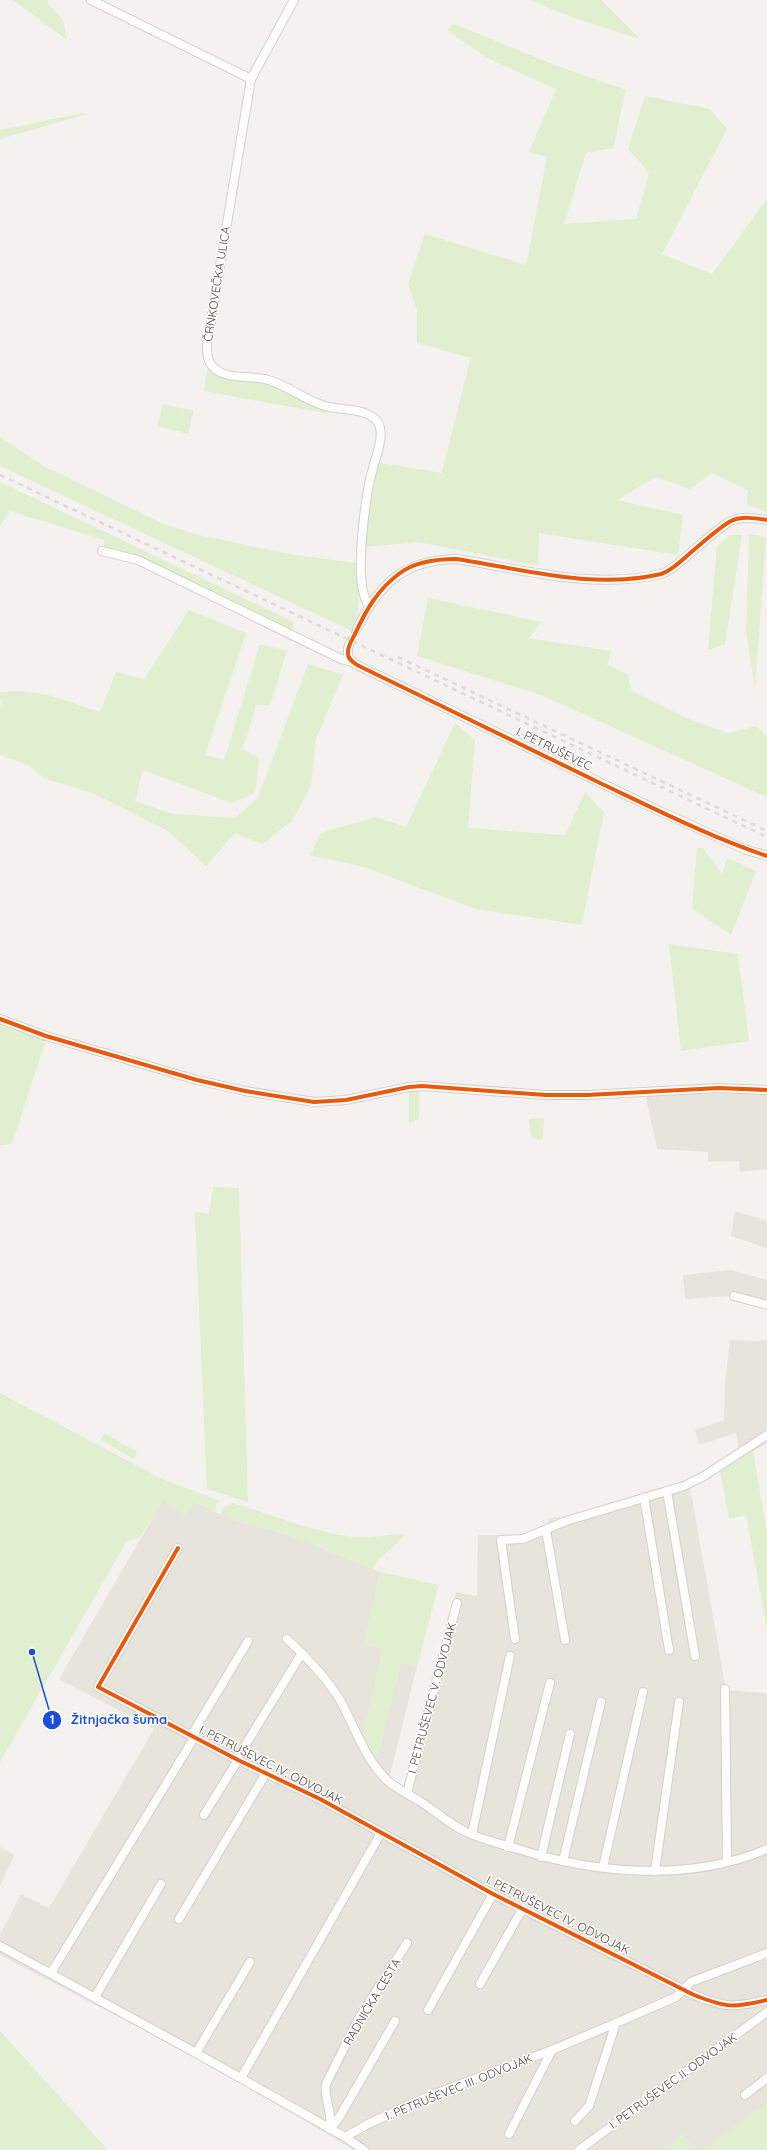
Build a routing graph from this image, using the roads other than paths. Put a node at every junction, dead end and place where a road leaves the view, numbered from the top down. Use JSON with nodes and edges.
{"nodes":[{"id":1,"x":91,"y":0,"type":"edge"},
{"id":2,"x":294,"y":0,"type":"edge"},
{"id":3,"x":252,"y":79,"type":"junction"},
{"id":4,"x":767,"y":520,"type":"edge"},
{"id":5,"x":102,"y":551,"type":"dead end"},
{"id":6,"x":368,"y":605,"type":"junction"},
{"id":7,"x":358,"y":628,"type":"tunnel mouth"},
{"id":8,"x":349,"y":645,"type":"tunnel mouth"},
{"id":9,"x":353,"y":662,"type":"junction"},
{"id":10,"x":767,"y":856,"type":"edge"},
{"id":11,"x":0,"y":1019,"type":"edge"},
{"id":12,"x":767,"y":1090,"type":"edge"},
{"id":13,"x":734,"y":1296,"type":"dead end"},
{"id":14,"x":767,"y":1305,"type":"edge"},
{"id":15,"x":767,"y":1435,"type":"edge"},
{"id":16,"x":667,"y":1491,"type":"junction"},
{"id":17,"x":644,"y":1497,"type":"junction"},
{"id":18,"x":546,"y":1530,"type":"junction"},
{"id":19,"x":178,"y":1548,"type":"dead end"},
{"id":20,"x":457,"y":1604,"type":"dead end"},
{"id":21,"x":287,"y":1639,"type":"dead end"},
{"id":22,"x":515,"y":1640,"type":"dead end"},
{"id":23,"x":565,"y":1640,"type":"dead end"},
{"id":24,"x":248,"y":1642,"type":"dead end"},
{"id":25,"x":669,"y":1650,"type":"dead end"},
{"id":26,"x":302,"y":1653,"type":"junction"},
{"id":27,"x":510,"y":1656,"type":"dead end"},
{"id":28,"x":696,"y":1656,"type":"dead end"},
{"id":29,"x":550,"y":1683,"type":"dead end"},
{"id":30,"x":725,"y":1689,"type":"dead end"},
{"id":31,"x":643,"y":1692,"type":"dead end"},
{"id":32,"x":601,"y":1702,"type":"dead end"},
{"id":33,"x":679,"y":1702,"type":"dead end"},
{"id":34,"x":570,"y":1734,"type":"dead end"},
{"id":35,"x":192,"y":1737,"type":"junction"},
{"id":36,"x":237,"y":1760,"type":"junction"},
{"id":37,"x":266,"y":1773,"type":"junction"},
{"id":38,"x":407,"y":1793,"type":"junction"},
{"id":39,"x":204,"y":1815,"type":"dead end"},
{"id":40,"x":381,"y":1833,"type":"junction"},
{"id":41,"x":472,"y":1834,"type":"junction"},
{"id":42,"x":508,"y":1847,"type":"junction"},
{"id":43,"x":767,"y":1849,"type":"edge"},
{"id":44,"x":541,"y":1857,"type":"junction"},
{"id":45,"x":727,"y":1861,"type":"junction"},
{"id":46,"x":562,"y":1862,"type":"junction"},
{"id":47,"x":603,"y":1867,"type":"junction"},
{"id":48,"x":654,"y":1871,"type":"junction"},
{"id":49,"x":161,"y":1884,"type":"dead end"},
{"id":50,"x":493,"y":1894,"type":"junction"},
{"id":51,"x":523,"y":1908,"type":"junction"},
{"id":52,"x":179,"y":1919,"type":"dead end"},
{"id":53,"x":407,"y":1944,"type":"dead end"},
{"id":54,"x":0,"y":1946,"type":"edge"},
{"id":55,"x":767,"y":1953,"type":"edge"},
{"id":56,"x":250,"y":1962,"type":"dead end"},
{"id":57,"x":51,"y":1973,"type":"junction"},
{"id":58,"x":480,"y":1984,"type":"dead end"},
{"id":59,"x":684,"y":1989,"type":"junction"},
{"id":60,"x":95,"y":1997,"type":"junction"},
{"id":61,"x":767,"y":2000,"type":"edge"},
{"id":62,"x":428,"y":2010,"type":"dead end"},
{"id":63,"x":767,"y":2012,"type":"edge"},
{"id":64,"x":395,"y":2021,"type":"dead end"},
{"id":65,"x":616,"y":2023,"type":"junction"},
{"id":66,"x":552,"y":2050,"type":"junction"},
{"id":67,"x":196,"y":2053,"type":"junction"},
{"id":68,"x":241,"y":2078,"type":"junction"},
{"id":69,"x":767,"y":2078,"type":"edge"},
{"id":70,"x":745,"y":2095,"type":"dead end"},
{"id":71,"x":575,"y":2121,"type":"dead end"},
{"id":72,"x":330,"y":2129,"type":"junction"},
{"id":73,"x":509,"y":2134,"type":"dead end"},
{"id":74,"x":345,"y":2137,"type":"junction"},
{"id":75,"x":364,"y":2150,"type":"edge"},
{"id":76,"x":580,"y":2150,"type":"edge"}],
"edges":[{"from":1,"to":3,"type":"street"},
{"from":2,"to":3,"type":"street","name":"ČRNKOVEČKA ULICA"},
{"from":3,"to":6,"type":"street","name":"ČRNKOVEČKA ULICA"},
{"from":4,"to":6,"type":"street"},
{"from":5,"to":9,"type":"street","name":"I. PETRUŠEVEC"},
{"from":6,"to":7,"type":"street"},
{"from":8,"to":9,"type":"street"},
{"from":9,"to":10,"type":"street","name":"I. PETRUŠEVEC"},
{"from":11,"to":12,"type":"street"},
{"from":13,"to":14,"type":"street"},
{"from":15,"to":16,"type":"street"},
{"from":16,"to":17,"type":"street"},
{"from":16,"to":28,"type":"street"},
{"from":17,"to":18,"type":"street"},
{"from":17,"to":25,"type":"street"},
{"from":18,"to":22,"type":"street"},
{"from":18,"to":23,"type":"street"},
{"from":19,"to":35,"type":"street","name":"I. PETRUŠEVEC IV. ODVOJAK"},
{"from":20,"to":38,"type":"street","name":"I. PETRUŠEVEC V. ODVOJAK"},
{"from":21,"to":26,"type":"street","name":"I. PETRUŠEVEC V. ODVOJAK"},
{"from":24,"to":35,"type":"street","name":"I. PETRUŠEVEC IV. ODVOJAK"},
{"from":26,"to":36,"type":"street","name":"I. PETRUŠEVEC IV. ODVOJAK"},
{"from":26,"to":38,"type":"street","name":"I. PETRUŠEVEC V. ODVOJAK"},
{"from":27,"to":41,"type":"street"},
{"from":29,"to":42,"type":"street"},
{"from":30,"to":45,"type":"street"},
{"from":31,"to":47,"type":"street"},
{"from":32,"to":46,"type":"street"},
{"from":33,"to":48,"type":"street"},
{"from":34,"to":44,"type":"street"},
{"from":35,"to":36,"type":"street","name":"I. PETRUŠEVEC IV. ODVOJAK"},
{"from":35,"to":57,"type":"street","name":"I. PETRUŠEVEC IV. ODVOJAK"},
{"from":36,"to":37,"type":"street","name":"I. PETRUŠEVEC IV. ODVOJAK"},
{"from":36,"to":39,"type":"street","name":"I. PETRUŠEVEC IV. ODVOJAK"},
{"from":37,"to":40,"type":"street","name":"I. PETRUŠEVEC IV. ODVOJAK"},
{"from":37,"to":52,"type":"street","name":"I. PETRUŠEVEC IV. ODVOJAK"},
{"from":38,"to":41,"type":"street","name":"I. PETRUŠEVEC V. ODVOJAK"},
{"from":40,"to":50,"type":"street","name":"I. PETRUŠEVEC IV. ODVOJAK"},
{"from":40,"to":68,"type":"street"},
{"from":41,"to":42,"type":"street","name":"I. PETRUŠEVEC V. ODVOJAK"},
{"from":42,"to":44,"type":"street","name":"I. PETRUŠEVEC V. ODVOJAK"},
{"from":43,"to":45,"type":"street","name":"I. PETRUŠEVEC V. ODVOJAK"},
{"from":44,"to":46,"type":"street","name":"I. PETRUŠEVEC V. ODVOJAK"},
{"from":45,"to":48,"type":"street","name":"I. PETRUŠEVEC V. ODVOJAK"},
{"from":46,"to":47,"type":"street","name":"I. PETRUŠEVEC V. ODVOJAK"},
{"from":47,"to":48,"type":"street","name":"I. PETRUŠEVEC V. ODVOJAK"},
{"from":49,"to":60,"type":"street"},
{"from":50,"to":51,"type":"street","name":"I. PETRUŠEVEC IV. ODVOJAK"},
{"from":50,"to":62,"type":"street","name":"I. PETRUŠEVEC IV. ODVOJAK"},
{"from":51,"to":58,"type":"street","name":"I. PETRUŠEVEC IV. ODVOJAK"},
{"from":51,"to":59,"type":"street","name":"I. PETRUŠEVEC IV. ODVOJAK"},
{"from":53,"to":72,"type":"street","name":"RADNIČKA CESTA"},
{"from":54,"to":57,"type":"street"},
{"from":55,"to":59,"type":"street","name":"I. PETRUŠEVEC III. ODVOJAK"},
{"from":56,"to":67,"type":"street"},
{"from":57,"to":60,"type":"street"},
{"from":59,"to":61,"type":"street"},
{"from":59,"to":65,"type":"street","name":"I. PETRUŠEVEC III. ODVOJAK"},
{"from":60,"to":67,"type":"street"},
{"from":63,"to":76,"type":"street","name":"I. PETRUŠEVEC II. ODVOJAK"},
{"from":64,"to":72,"type":"street"},
{"from":65,"to":66,"type":"street","name":"I. PETRUŠEVEC III. ODVOJAK"},
{"from":65,"to":71,"type":"street"},
{"from":66,"to":73,"type":"street","name":"I. PETRUŠEVEC III. ODVOJAK"},
{"from":66,"to":74,"type":"street","name":"I. PETRUŠEVEC III. ODVOJAK"},
{"from":67,"to":68,"type":"street"},
{"from":68,"to":72,"type":"street"},
{"from":69,"to":70,"type":"street"},
{"from":72,"to":74,"type":"street"},
{"from":74,"to":75,"type":"street"}]}
